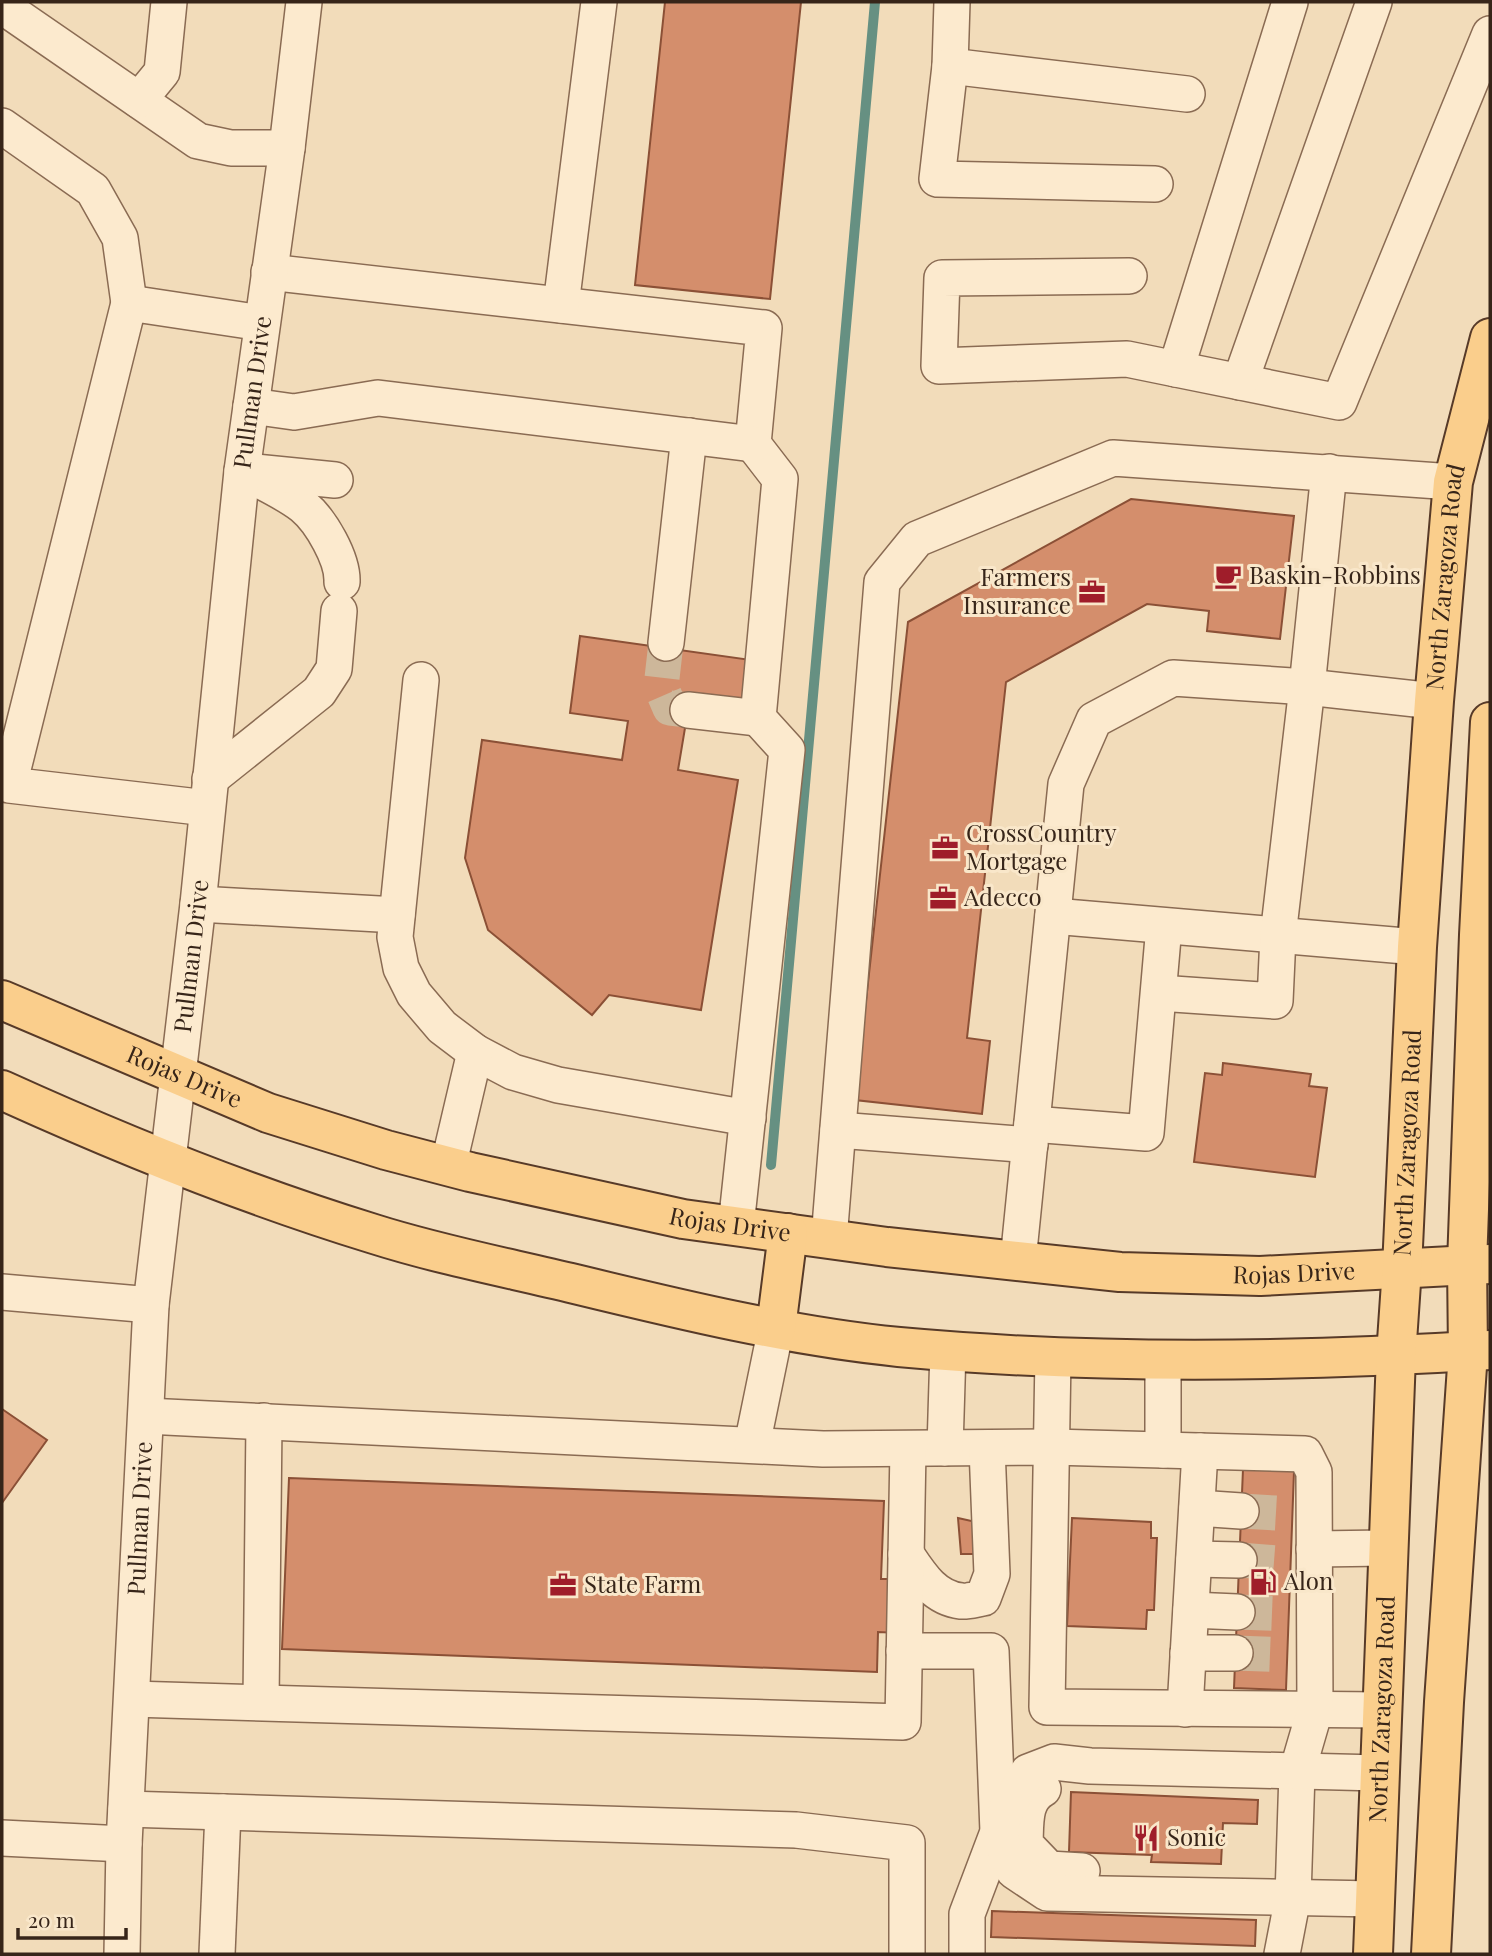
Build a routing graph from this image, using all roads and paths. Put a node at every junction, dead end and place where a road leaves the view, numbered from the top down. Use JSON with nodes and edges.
{"nodes":[{"id":1,"x":169,"y":2,"type":"edge"},
{"id":2,"x":304,"y":2,"type":"edge"},
{"id":3,"x":599,"y":2,"type":"edge"},
{"id":4,"x":952,"y":2,"type":"edge"},
{"id":5,"x":1290,"y":2,"type":"edge"},
{"id":6,"x":1374,"y":2,"type":"edge"},
{"id":7,"x":2,"y":6,"type":"edge"},
{"id":8,"x":1490,"y":34,"type":"edge"},
{"id":9,"x":950,"y":66,"type":"junction"},
{"id":10,"x":1187,"y":94,"type":"dead end"},
{"id":11,"x":139,"y":100,"type":"junction"},
{"id":12,"x":2,"y":126,"type":"edge"},
{"id":13,"x":287,"y":148,"type":"junction"},
{"id":14,"x":1155,"y":184,"type":"dead end"},
{"id":15,"x":269,"y":272,"type":"junction"},
{"id":16,"x":1129,"y":276,"type":"dead end"},
{"id":17,"x":129,"y":303,"type":"junction"},
{"id":18,"x":561,"y":305,"type":"junction"},
{"id":19,"x":262,"y":323,"type":"junction"},
{"id":20,"x":1490,"y":338,"type":"edge"},
{"id":21,"x":1176,"y":369,"type":"junction"},
{"id":22,"x":1240,"y":383,"type":"junction"},
{"id":23,"x":251,"y":406,"type":"junction"},
{"id":24,"x":689,"y":436,"type":"junction"},
{"id":25,"x":752,"y":444,"type":"junction"},
{"id":26,"x":242,"y":471,"type":"junction"},
{"id":27,"x":1329,"y":472,"type":"junction"},
{"id":28,"x":335,"y":480,"type":"dead end"},
{"id":29,"x":1453,"y":482,"type":"junction"},
{"id":30,"x":666,"y":643,"type":"tunnel mouth"},
{"id":31,"x":421,"y":680,"type":"dead end"},
{"id":32,"x":1307,"y":687,"type":"junction"},
{"id":33,"x":1434,"y":701,"type":"junction"},
{"id":34,"x":688,"y":710,"type":"tunnel mouth"},
{"id":35,"x":758,"y":718,"type":"junction"},
{"id":36,"x":1490,"y":722,"type":"edge"},
{"id":37,"x":5,"y":784,"type":"edge"},
{"id":38,"x":1488,"y":792,"type":"edge"},
{"id":39,"x":208,"y":794,"type":"junction"},
{"id":40,"x":198,"y":904,"type":"junction"},
{"id":41,"x":397,"y":915,"type":"junction"},
{"id":42,"x":1053,"y":916,"type":"junction"},
{"id":43,"x":1164,"y":926,"type":"junction"},
{"id":44,"x":1485,"y":935,"type":"edge"},
{"id":45,"x":1278,"y":936,"type":"junction"},
{"id":46,"x":1417,"y":947,"type":"junction"},
{"id":47,"x":1159,"y":993,"type":"junction"},
{"id":48,"x":2,"y":1000,"type":"edge"},
{"id":49,"x":475,"y":1052,"type":"junction"},
{"id":50,"x":179,"y":1076,"type":"junction"},
{"id":51,"x":2,"y":1090,"type":"edge"},
{"id":52,"x":748,"y":1118,"type":"junction"},
{"id":53,"x":838,"y":1130,"type":"junction"},
{"id":54,"x":1031,"y":1135,"type":"junction"},
{"id":55,"x":167,"y":1159,"type":"junction"},
{"id":56,"x":448,"y":1167,"type":"junction"},
{"id":57,"x":736,"y":1226,"type":"junction"},
{"id":58,"x":788,"y":1233,"type":"junction"},
{"id":59,"x":829,"y":1239,"type":"junction"},
{"id":60,"x":1018,"y":1261,"type":"junction"},
{"id":61,"x":1479,"y":1264,"type":"edge"},
{"id":62,"x":1402,"y":1268,"type":"junction"},
{"id":63,"x":2,"y":1292,"type":"edge"},
{"id":64,"x":152,"y":1305,"type":"junction"},
{"id":65,"x":776,"y":1328,"type":"junction"},
{"id":66,"x":948,"y":1350,"type":"junction"},
{"id":67,"x":1479,"y":1351,"type":"edge"},
{"id":68,"x":1053,"y":1356,"type":"junction"},
{"id":69,"x":1396,"y":1356,"type":"junction"},
{"id":70,"x":1164,"y":1360,"type":"junction"},
{"id":71,"x":146,"y":1416,"type":"junction"},
{"id":72,"x":264,"y":1421,"type":"junction"},
{"id":73,"x":752,"y":1445,"type":"junction"},
{"id":74,"x":1052,"y":1447,"type":"junction"},
{"id":75,"x":945,"y":1448,"type":"junction"},
{"id":76,"x":987,"y":1448,"type":"junction"},
{"id":77,"x":908,"y":1449,"type":"junction"},
{"id":78,"x":1163,"y":1450,"type":"junction"},
{"id":79,"x":1200,"y":1451,"type":"junction"},
{"id":80,"x":1197,"y":1508,"type":"junction"},
{"id":81,"x":1241,"y":1511,"type":"tunnel mouth"},
{"id":82,"x":1305,"y":1542,"type":"junction"},
{"id":83,"x":1387,"y":1548,"type":"junction"},
{"id":84,"x":906,"y":1554,"type":"junction"},
{"id":85,"x":1194,"y":1559,"type":"junction"},
{"id":86,"x":1239,"y":1560,"type":"tunnel mouth"},
{"id":87,"x":1191,"y":1610,"type":"junction"},
{"id":88,"x":1237,"y":1612,"type":"tunnel mouth"},
{"id":89,"x":904,"y":1651,"type":"junction"},
{"id":90,"x":1188,"y":1653,"type":"junction"},
{"id":91,"x":1235,"y":1653,"type":"tunnel mouth"},
{"id":92,"x":132,"y":1699,"type":"junction"},
{"id":93,"x":261,"y":1702,"type":"junction"},
{"id":94,"x":1185,"y":1709,"type":"junction"},
{"id":95,"x":1315,"y":1710,"type":"junction"},
{"id":96,"x":1381,"y":1710,"type":"junction"},
{"id":97,"x":1090,"y":1766,"type":"junction"},
{"id":98,"x":1297,"y":1772,"type":"junction"},
{"id":99,"x":1379,"y":1773,"type":"junction"},
{"id":100,"x":126,"y":1809,"type":"junction"},
{"id":101,"x":223,"y":1812,"type":"junction"},
{"id":102,"x":998,"y":1832,"type":"junction"},
{"id":103,"x":2,"y":1838,"type":"edge"},
{"id":104,"x":124,"y":1844,"type":"junction"},
{"id":105,"x":1258,"y":1896,"type":"junction"},
{"id":106,"x":1293,"y":1898,"type":"junction"},
{"id":107,"x":1375,"y":1899,"type":"junction"},
{"id":108,"x":122,"y":1954,"type":"edge"},
{"id":109,"x":217,"y":1954,"type":"edge"},
{"id":110,"x":907,"y":1954,"type":"edge"},
{"id":111,"x":967,"y":1954,"type":"edge"},
{"id":112,"x":1282,"y":1954,"type":"edge"},
{"id":113,"x":1373,"y":1954,"type":"edge"},
{"id":114,"x":1432,"y":1954,"type":"edge"}],
"edges":[{"from":1,"to":11,"type":"street"},
{"from":2,"to":13,"type":"street","name":"Pullman Drive"},
{"from":3,"to":18,"type":"street"},
{"from":4,"to":9,"type":"street"},
{"from":5,"to":21,"type":"street"},
{"from":6,"to":22,"type":"street"},
{"from":7,"to":11,"type":"street"},
{"from":8,"to":22,"type":"street"},
{"from":9,"to":10,"type":"street"},
{"from":9,"to":14,"type":"street"},
{"from":11,"to":13,"type":"street"},
{"from":12,"to":17,"type":"street"},
{"from":13,"to":15,"type":"street","name":"Pullman Drive"},
{"from":15,"to":18,"type":"street"},
{"from":15,"to":19,"type":"street","name":"Pullman Drive"},
{"from":16,"to":21,"type":"street"},
{"from":17,"to":19,"type":"street"},
{"from":17,"to":37,"type":"street"},
{"from":18,"to":25,"type":"street"},
{"from":19,"to":23,"type":"street","name":"Pullman Drive"},
{"from":20,"to":29,"type":"main road","name":"North Zaragoza Road"},
{"from":21,"to":22,"type":"street"},
{"from":23,"to":24,"type":"street"},
{"from":23,"to":26,"type":"street","name":"Pullman Drive"},
{"from":24,"to":25,"type":"street"},
{"from":24,"to":30,"type":"street"},
{"from":25,"to":35,"type":"street"},
{"from":26,"to":28,"type":"street"},
{"from":26,"to":39,"type":"street","name":"Pullman Drive"},
{"from":26,"to":39,"type":"street"},
{"from":27,"to":29,"type":"street"},
{"from":27,"to":32,"type":"street"},
{"from":27,"to":53,"type":"street"},
{"from":29,"to":33,"type":"main road","name":"North Zaragoza Road"},
{"from":31,"to":41,"type":"street"},
{"from":32,"to":33,"type":"street"},
{"from":32,"to":42,"type":"street"},
{"from":32,"to":45,"type":"street"},
{"from":33,"to":46,"type":"main road","name":"North Zaragoza Road"},
{"from":34,"to":35,"type":"street"},
{"from":35,"to":52,"type":"street"},
{"from":36,"to":38,"type":"main road"},
{"from":37,"to":39,"type":"street"},
{"from":38,"to":44,"type":"main road"},
{"from":39,"to":40,"type":"street","name":"Pullman Drive"},
{"from":40,"to":41,"type":"street"},
{"from":40,"to":50,"type":"street","name":"Pullman Drive"},
{"from":41,"to":49,"type":"street"},
{"from":42,"to":43,"type":"street"},
{"from":42,"to":54,"type":"street"},
{"from":43,"to":45,"type":"street"},
{"from":43,"to":47,"type":"street"},
{"from":44,"to":61,"type":"main road"},
{"from":45,"to":46,"type":"street"},
{"from":45,"to":47,"type":"street"},
{"from":46,"to":62,"type":"main road","name":"North Zaragoza Road"},
{"from":47,"to":54,"type":"street"},
{"from":48,"to":50,"type":"main road","name":"Rojas Drive"},
{"from":49,"to":52,"type":"street"},
{"from":49,"to":56,"type":"street"},
{"from":50,"to":55,"type":"street","name":"Pullman Drive"},
{"from":50,"to":56,"type":"main road","name":"Rojas Drive"},
{"from":51,"to":55,"type":"main road"},
{"from":52,"to":57,"type":"street"},
{"from":53,"to":54,"type":"street"},
{"from":53,"to":59,"type":"street"},
{"from":54,"to":60,"type":"street"},
{"from":55,"to":64,"type":"street","name":"Pullman Drive"},
{"from":55,"to":65,"type":"main road"},
{"from":56,"to":57,"type":"main road","name":"Rojas Drive"},
{"from":57,"to":58,"type":"main road","name":"Rojas Drive"},
{"from":58,"to":59,"type":"main road","name":"Rojas Drive"},
{"from":58,"to":65,"type":"main road"},
{"from":59,"to":60,"type":"main road","name":"Rojas Drive"},
{"from":60,"to":62,"type":"main road","name":"Rojas Drive"},
{"from":61,"to":62,"type":"main road","name":"Rojas Drive"},
{"from":61,"to":67,"type":"main road"},
{"from":62,"to":69,"type":"main road","name":"North Zaragoza Road"},
{"from":63,"to":64,"type":"street"},
{"from":64,"to":71,"type":"street","name":"Pullman Drive"},
{"from":65,"to":66,"type":"main road"},
{"from":65,"to":73,"type":"street"},
{"from":66,"to":68,"type":"main road"},
{"from":66,"to":75,"type":"street"},
{"from":67,"to":69,"type":"main road"},
{"from":67,"to":114,"type":"main road"},
{"from":68,"to":70,"type":"main road"},
{"from":68,"to":74,"type":"street"},
{"from":69,"to":70,"type":"main road"},
{"from":69,"to":83,"type":"main road","name":"North Zaragoza Road"},
{"from":70,"to":78,"type":"street"},
{"from":71,"to":72,"type":"street"},
{"from":71,"to":92,"type":"street","name":"Pullman Drive"},
{"from":72,"to":73,"type":"street"},
{"from":72,"to":93,"type":"street"},
{"from":73,"to":77,"type":"street"},
{"from":74,"to":76,"type":"street"},
{"from":74,"to":78,"type":"street"},
{"from":74,"to":94,"type":"street"},
{"from":75,"to":76,"type":"street"},
{"from":75,"to":77,"type":"street"},
{"from":76,"to":84,"type":"street"},
{"from":77,"to":84,"type":"street"},
{"from":78,"to":79,"type":"street"},
{"from":79,"to":80,"type":"street"},
{"from":79,"to":82,"type":"street"},
{"from":80,"to":81,"type":"street"},
{"from":80,"to":85,"type":"street"},
{"from":82,"to":83,"type":"street"},
{"from":82,"to":95,"type":"street"},
{"from":83,"to":96,"type":"main road","name":"North Zaragoza Road"},
{"from":84,"to":89,"type":"street"},
{"from":85,"to":86,"type":"street"},
{"from":85,"to":87,"type":"street"},
{"from":87,"to":88,"type":"street"},
{"from":87,"to":90,"type":"street"},
{"from":89,"to":93,"type":"street"},
{"from":89,"to":102,"type":"street"},
{"from":90,"to":91,"type":"street"},
{"from":90,"to":94,"type":"street"},
{"from":92,"to":93,"type":"street"},
{"from":92,"to":100,"type":"street","name":"Pullman Drive"},
{"from":94,"to":95,"type":"street"},
{"from":95,"to":96,"type":"street"},
{"from":95,"to":98,"type":"street"},
{"from":96,"to":99,"type":"main road","name":"North Zaragoza Road"},
{"from":97,"to":98,"type":"street"},
{"from":97,"to":102,"type":"street"},
{"from":97,"to":105,"type":"street"},
{"from":98,"to":99,"type":"street"},
{"from":98,"to":106,"type":"street"},
{"from":99,"to":107,"type":"main road","name":"North Zaragoza Road"},
{"from":100,"to":101,"type":"street"},
{"from":100,"to":104,"type":"street","name":"Pullman Drive"},
{"from":101,"to":109,"type":"street"},
{"from":101,"to":110,"type":"street"},
{"from":102,"to":105,"type":"street"},
{"from":102,"to":111,"type":"street"},
{"from":103,"to":104,"type":"street"},
{"from":104,"to":108,"type":"street","name":"Pullman Drive"},
{"from":105,"to":106,"type":"street"},
{"from":106,"to":107,"type":"street"},
{"from":106,"to":112,"type":"street"},
{"from":107,"to":113,"type":"main road","name":"North Zaragoza Road"}]}
